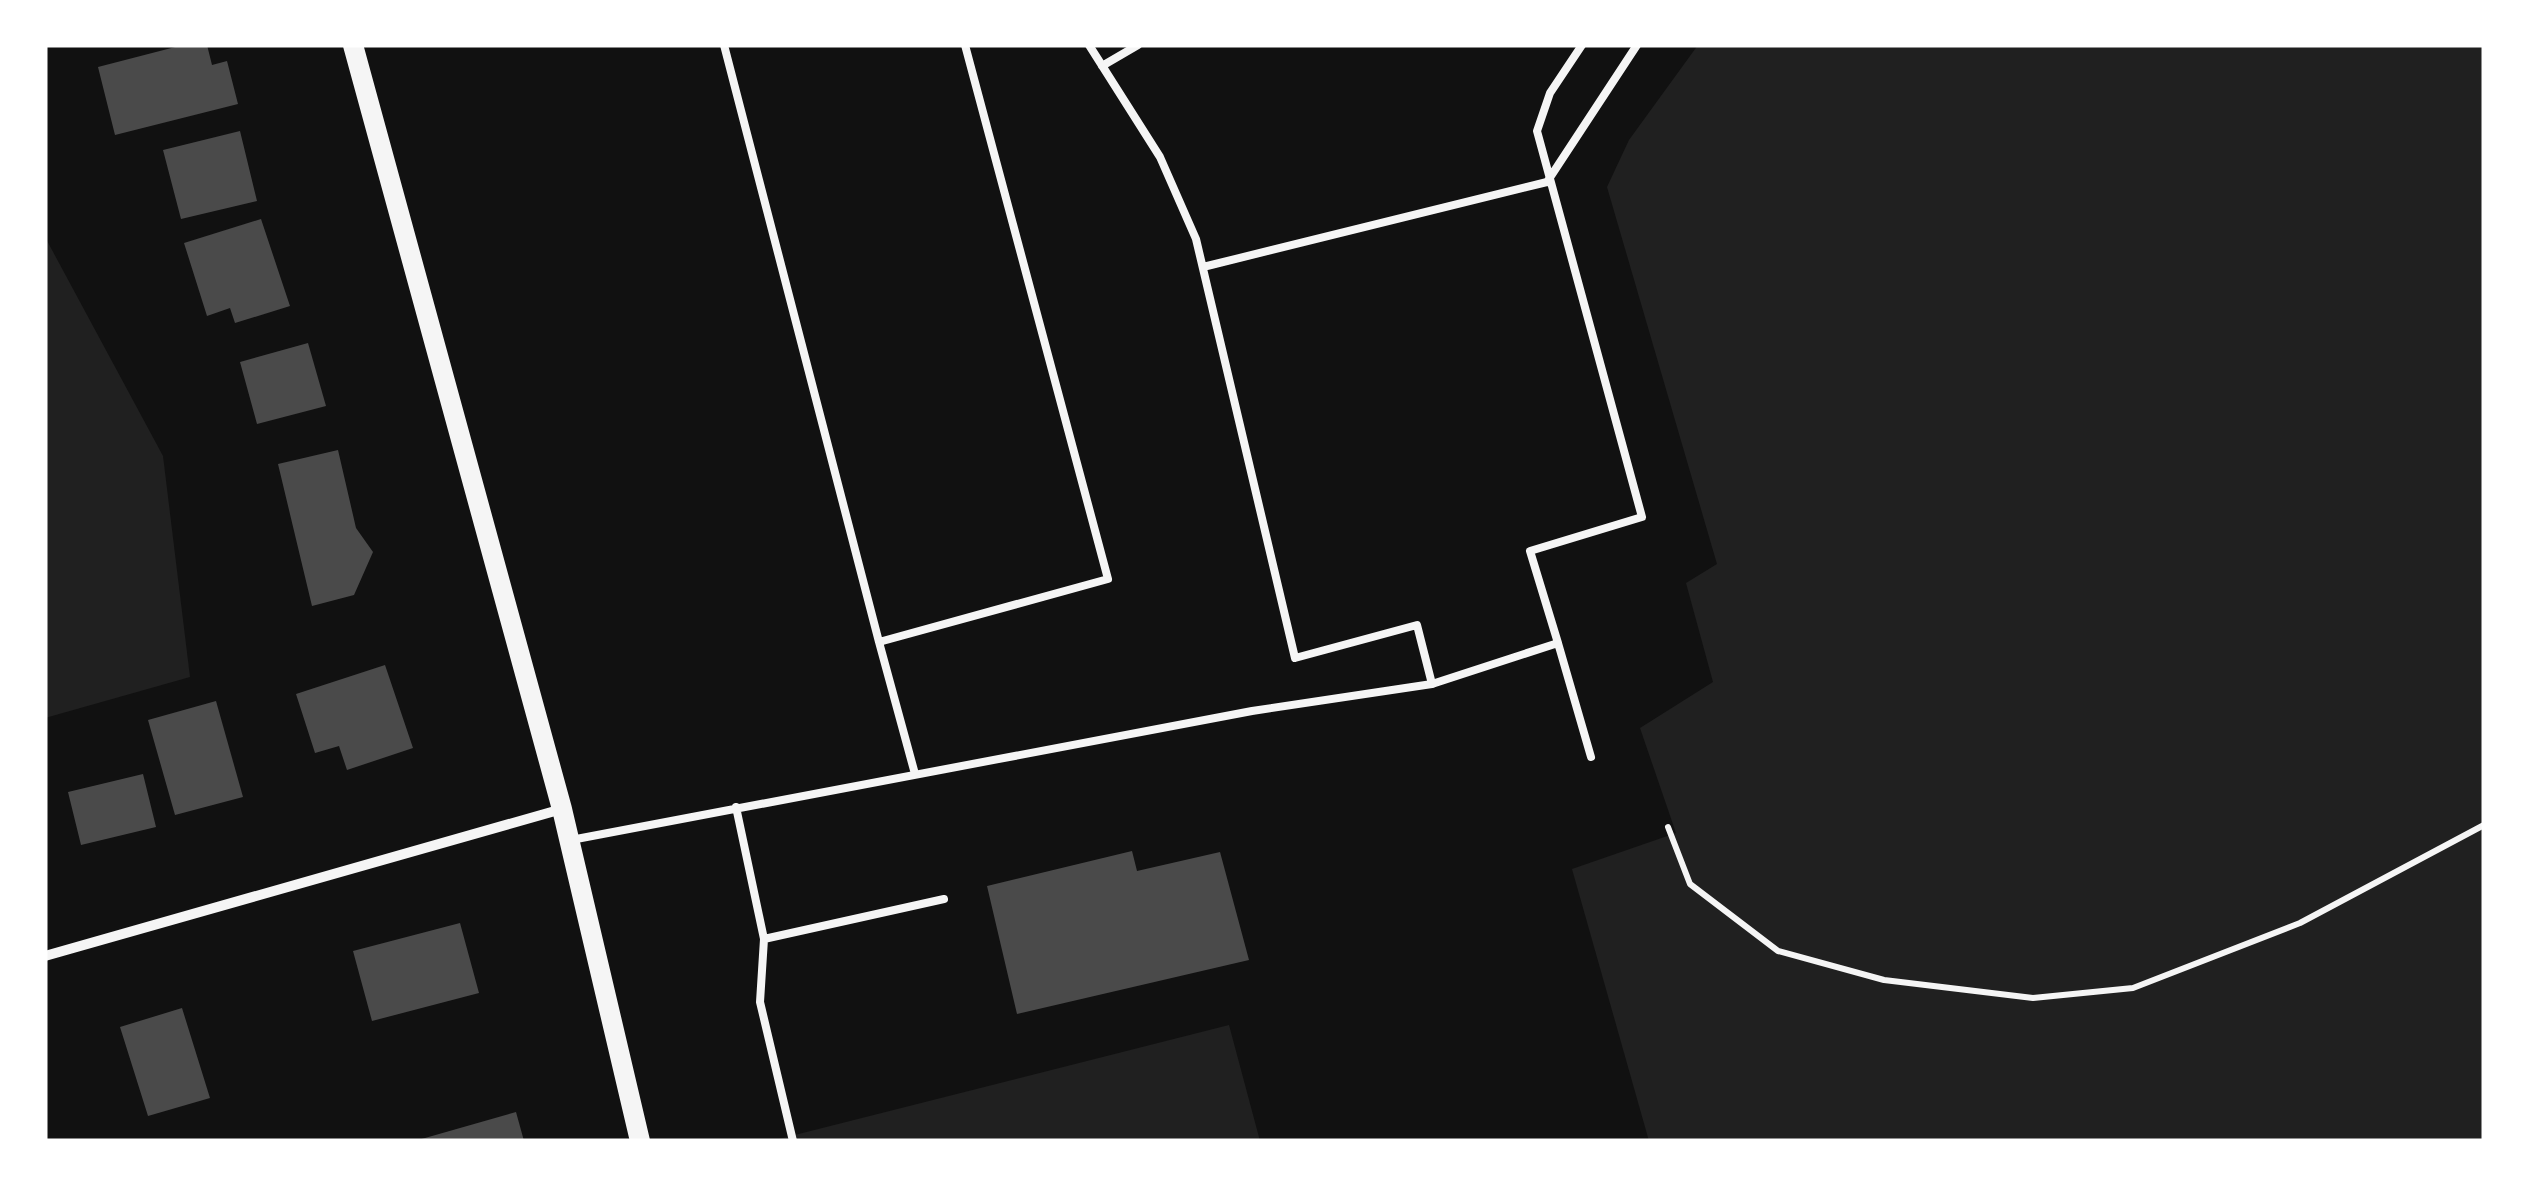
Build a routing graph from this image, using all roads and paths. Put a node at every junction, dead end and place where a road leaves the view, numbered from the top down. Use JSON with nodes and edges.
{"nodes":[{"id":1,"x":353,"y":45,"type":"edge"},
{"id":2,"x":724,"y":45,"type":"edge"},
{"id":3,"x":965,"y":45,"type":"edge"},
{"id":4,"x":1088,"y":45,"type":"edge"},
{"id":5,"x":1138,"y":45,"type":"edge"},
{"id":6,"x":1582,"y":45,"type":"edge"},
{"id":7,"x":1637,"y":45,"type":"edge"},
{"id":8,"x":1102,"y":66,"type":"junction"},
{"id":9,"x":1548,"y":182,"type":"junction"},
{"id":10,"x":1203,"y":267,"type":"junction"},
{"id":11,"x":879,"y":642,"type":"junction"},
{"id":12,"x":1558,"y":643,"type":"junction"},
{"id":13,"x":1432,"y":684,"type":"junction"},
{"id":14,"x":1591,"y":757,"type":"dead end"},
{"id":15,"x":915,"y":774,"type":"junction"},
{"id":16,"x":736,"y":807,"type":"junction"},
{"id":17,"x":562,"y":809,"type":"junction"},
{"id":18,"x":2484,"y":825,"type":"edge"},
{"id":19,"x":1668,"y":826,"type":"dead end"},
{"id":20,"x":570,"y":840,"type":"junction"},
{"id":21,"x":944,"y":899,"type":"dead end"},
{"id":22,"x":764,"y":940,"type":"junction"},
{"id":23,"x":45,"y":956,"type":"edge"},
{"id":24,"x":640,"y":1141,"type":"edge"},
{"id":25,"x":793,"y":1141,"type":"edge"}],
"edges":[{"from":1,"to":17,"type":"main road"},
{"from":2,"to":11,"type":"lane"},
{"from":3,"to":11,"type":"lane"},
{"from":4,"to":8,"type":"lane"},
{"from":5,"to":8,"type":"lane"},
{"from":6,"to":9,"type":"lane"},
{"from":7,"to":9,"type":"lane"},
{"from":8,"to":10,"type":"lane"},
{"from":9,"to":10,"type":"lane"},
{"from":9,"to":12,"type":"lane"},
{"from":10,"to":13,"type":"lane"},
{"from":11,"to":15,"type":"lane"},
{"from":12,"to":13,"type":"lane"},
{"from":12,"to":14,"type":"lane"},
{"from":13,"to":15,"type":"lane"},
{"from":15,"to":16,"type":"lane"},
{"from":16,"to":20,"type":"lane"},
{"from":16,"to":22,"type":"lane"},
{"from":17,"to":20,"type":"main road"},
{"from":17,"to":23,"type":"street"},
{"from":18,"to":19,"type":"path"},
{"from":20,"to":24,"type":"main road"},
{"from":21,"to":22,"type":"lane"},
{"from":22,"to":25,"type":"lane"}]}
